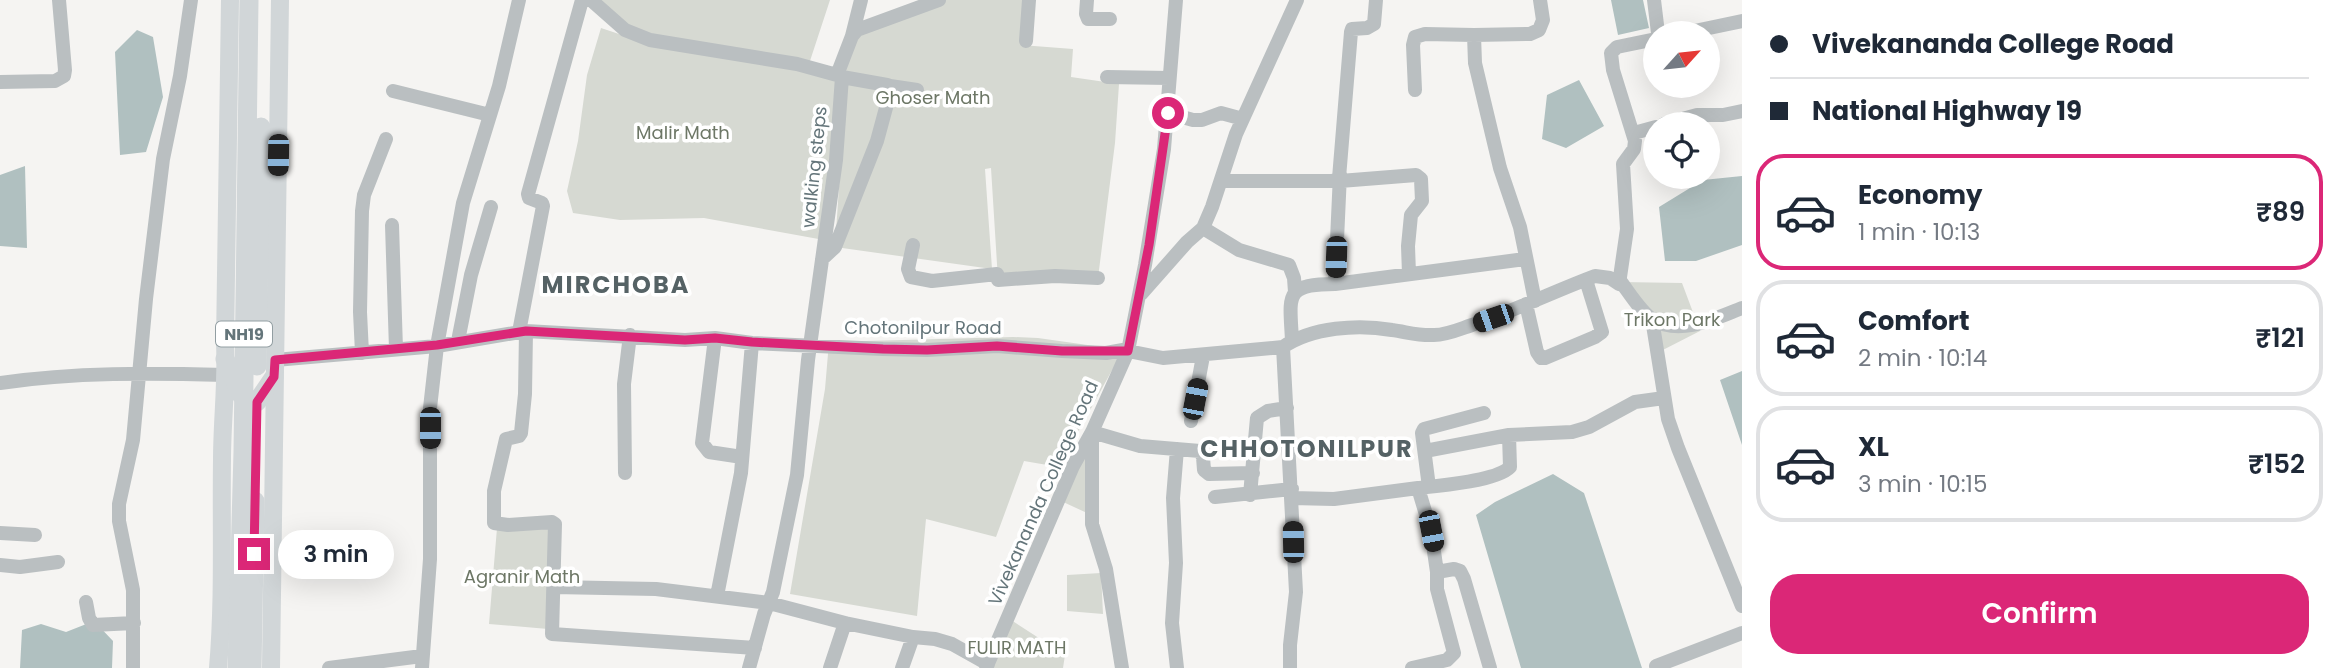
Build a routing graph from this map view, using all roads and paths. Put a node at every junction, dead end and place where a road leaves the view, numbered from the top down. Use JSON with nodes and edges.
{"nodes":[{"id":1,"x":59,"y":0,"type":"edge"},
{"id":2,"x":191,"y":0,"type":"edge"},
{"id":3,"x":230,"y":0,"type":"edge"},
{"id":4,"x":249,"y":0,"type":"edge"},
{"id":5,"x":262,"y":0,"type":"edge"},
{"id":6,"x":280,"y":0,"type":"edge"},
{"id":7,"x":519,"y":0,"type":"edge"},
{"id":8,"x":582,"y":0,"type":"edge"},
{"id":9,"x":591,"y":0,"type":"edge"},
{"id":10,"x":861,"y":0,"type":"edge"},
{"id":11,"x":939,"y":0,"type":"edge"},
{"id":12,"x":1029,"y":0,"type":"edge"},
{"id":13,"x":1087,"y":0,"type":"edge"},
{"id":14,"x":1176,"y":0,"type":"edge"},
{"id":15,"x":1297,"y":0,"type":"edge"},
{"id":16,"x":1376,"y":0,"type":"edge"},
{"id":17,"x":1540,"y":0,"type":"edge"},
{"id":18,"x":1654,"y":0,"type":"edge"},
{"id":19,"x":1110,"y":19,"type":"dead end"},
{"id":20,"x":1657,"y":21,"type":"edge"},
{"id":21,"x":1741,"y":25,"type":"edge"},
{"id":22,"x":1720,"y":28,"type":"edge"},
{"id":23,"x":1474,"y":35,"type":"junction"},
{"id":24,"x":852,"y":36,"type":"junction"},
{"id":25,"x":1026,"y":41,"type":"dead end"},
{"id":26,"x":1643,"y":42,"type":"edge"},
{"id":27,"x":840,"y":76,"type":"junction"},
{"id":28,"x":1107,"y":77,"type":"dead end"},
{"id":29,"x":1169,"y":78,"type":"junction"},
{"id":30,"x":0,"y":82,"type":"edge"},
{"id":31,"x":890,"y":86,"type":"junction"},
{"id":32,"x":917,"y":90,"type":"dead end"},
{"id":33,"x":1415,"y":90,"type":"dead end"},
{"id":34,"x":393,"y":91,"type":"dead end"},
{"id":35,"x":1742,"y":111,"type":"edge"},
{"id":36,"x":1168,"y":113,"type":"junction"},
{"id":37,"x":490,"y":115,"type":"junction"},
{"id":38,"x":1720,"y":115,"type":"edge"},
{"id":39,"x":1242,"y":118,"type":"junction"},
{"id":40,"x":1643,"y":131,"type":"edge"},
{"id":41,"x":1634,"y":133,"type":"junction"},
{"id":42,"x":386,"y":139,"type":"dead end"},
{"id":43,"x":1340,"y":178,"type":"junction"},
{"id":44,"x":1221,"y":181,"type":"junction"},
{"id":45,"x":491,"y":207,"type":"dead end"},
{"id":46,"x":392,"y":225,"type":"dead end"},
{"id":47,"x":1203,"y":228,"type":"junction"},
{"id":48,"x":913,"y":245,"type":"dead end"},
{"id":49,"x":822,"y":259,"type":"junction"},
{"id":50,"x":1525,"y":259,"type":"junction"},
{"id":51,"x":1409,"y":274,"type":"junction"},
{"id":52,"x":1098,"y":278,"type":"dead end"},
{"id":53,"x":1586,"y":280,"type":"junction"},
{"id":54,"x":1335,"y":284,"type":"junction"},
{"id":55,"x":1619,"y":284,"type":"junction"},
{"id":56,"x":1295,"y":292,"type":"junction"},
{"id":57,"x":1139,"y":298,"type":"junction"},
{"id":58,"x":1530,"y":302,"type":"junction"},
{"id":59,"x":1742,"y":308,"type":"edge"},
{"id":60,"x":1652,"y":319,"type":"junction"},
{"id":61,"x":522,"y":331,"type":"junction"},
{"id":62,"x":630,"y":335,"type":"junction"},
{"id":63,"x":715,"y":338,"type":"junction"},
{"id":64,"x":458,"y":341,"type":"junction"},
{"id":65,"x":752,"y":342,"type":"junction"},
{"id":66,"x":1288,"y":344,"type":"junction"},
{"id":67,"x":437,"y":345,"type":"junction"},
{"id":68,"x":811,"y":345,"type":"junction"},
{"id":69,"x":396,"y":349,"type":"junction"},
{"id":70,"x":1128,"y":351,"type":"junction"},
{"id":71,"x":362,"y":353,"type":"junction"},
{"id":72,"x":1203,"y":356,"type":"junction"},
{"id":73,"x":226,"y":367,"type":"junction"},
{"id":74,"x":274,"y":369,"type":"junction"},
{"id":75,"x":138,"y":373,"type":"junction"},
{"id":76,"x":0,"y":383,"type":"edge"},
{"id":77,"x":1664,"y":398,"type":"junction"},
{"id":78,"x":250,"y":402,"type":"junction"},
{"id":79,"x":1287,"y":408,"type":"junction"},
{"id":80,"x":1484,"y":413,"type":"dead end"},
{"id":81,"x":1191,"y":421,"type":"dead end"},
{"id":82,"x":1092,"y":432,"type":"junction"},
{"id":83,"x":1509,"y":435,"type":"junction"},
{"id":84,"x":1177,"y":449,"type":"junction"},
{"id":85,"x":1425,"y":451,"type":"junction"},
{"id":86,"x":743,"y":457,"type":"junction"},
{"id":87,"x":1253,"y":472,"type":"junction"},
{"id":88,"x":625,"y":473,"type":"dead end"},
{"id":89,"x":1423,"y":488,"type":"junction"},
{"id":90,"x":1292,"y":494,"type":"junction"},
{"id":91,"x":1250,"y":495,"type":"junction"},
{"id":92,"x":1215,"y":497,"type":"dead end"},
{"id":93,"x":0,"y":533,"type":"edge"},
{"id":94,"x":35,"y":535,"type":"dead end"},
{"id":95,"x":58,"y":562,"type":"dead end"},
{"id":96,"x":0,"y":565,"type":"edge"},
{"id":97,"x":1437,"y":572,"type":"junction"},
{"id":98,"x":554,"y":587,"type":"junction"},
{"id":99,"x":717,"y":596,"type":"junction"},
{"id":100,"x":86,"y":602,"type":"dead end"},
{"id":101,"x":1741,"y":602,"type":"edge"},
{"id":102,"x":769,"y":603,"type":"junction"},
{"id":103,"x":845,"y":622,"type":"junction"},
{"id":104,"x":134,"y":623,"type":"junction"},
{"id":105,"x":1742,"y":633,"type":"edge"},
{"id":106,"x":913,"y":637,"type":"junction"},
{"id":107,"x":755,"y":648,"type":"junction"},
{"id":108,"x":422,"y":662,"type":"edge"},
{"id":109,"x":987,"y":666,"type":"edge"},
{"id":110,"x":1656,"y":666,"type":"dead end"},
{"id":111,"x":133,"y":668,"type":"edge"},
{"id":112,"x":218,"y":668,"type":"edge"},
{"id":113,"x":237,"y":668,"type":"edge"},
{"id":114,"x":253,"y":668,"type":"edge"},
{"id":115,"x":271,"y":668,"type":"edge"},
{"id":116,"x":329,"y":668,"type":"edge"},
{"id":117,"x":749,"y":668,"type":"edge"},
{"id":118,"x":830,"y":668,"type":"edge"},
{"id":119,"x":902,"y":668,"type":"edge"},
{"id":120,"x":1122,"y":668,"type":"edge"},
{"id":121,"x":1177,"y":668,"type":"edge"},
{"id":122,"x":1290,"y":668,"type":"edge"},
{"id":123,"x":1412,"y":668,"type":"edge"},
{"id":124,"x":1490,"y":668,"type":"edge"}],
"edges":[{"from":1,"to":30,"type":"street"},
{"from":2,"to":75,"type":"street"},
{"from":3,"to":73,"type":"main road"},
{"from":4,"to":78,"type":"highway","number":"NH19"},
{"from":5,"to":78,"type":"highway","number":"NH19"},
{"from":6,"to":74,"type":"main road"},
{"from":7,"to":37,"type":"street"},
{"from":8,"to":61,"type":"street"},
{"from":9,"to":27,"type":"street"},
{"from":10,"to":24,"type":"street","name":"walking steps"},
{"from":11,"to":24,"type":"street"},
{"from":12,"to":25,"type":"street"},
{"from":13,"to":19,"type":"street"},
{"from":14,"to":29,"type":"street","name":"Vivekananda College Road"},
{"from":15,"to":39,"type":"street"},
{"from":16,"to":43,"type":"street"},
{"from":17,"to":23,"type":"street"},
{"from":18,"to":20,"type":"street"},
{"from":21,"to":22,"type":"street"},
{"from":23,"to":33,"type":"street"},
{"from":23,"to":50,"type":"street"},
{"from":24,"to":27,"type":"street","name":"walking steps"},
{"from":26,"to":41,"type":"street"},
{"from":27,"to":31,"type":"street"},
{"from":27,"to":49,"type":"street","name":"walking steps"},
{"from":28,"to":29,"type":"street"},
{"from":29,"to":36,"type":"street","name":"Vivekananda College Road"},
{"from":31,"to":32,"type":"street"},
{"from":31,"to":49,"type":"street"},
{"from":34,"to":37,"type":"street"},
{"from":35,"to":38,"type":"street"},
{"from":36,"to":39,"type":"street"},
{"from":36,"to":57,"type":"street","name":"Vivekananda College Road"},
{"from":37,"to":67,"type":"street"},
{"from":39,"to":44,"type":"street"},
{"from":40,"to":41,"type":"street"},
{"from":41,"to":55,"type":"street"},
{"from":42,"to":71,"type":"street"},
{"from":43,"to":44,"type":"street"},
{"from":43,"to":51,"type":"street"},
{"from":43,"to":54,"type":"street"},
{"from":44,"to":47,"type":"street"},
{"from":45,"to":64,"type":"street"},
{"from":46,"to":69,"type":"street"},
{"from":47,"to":56,"type":"street"},
{"from":47,"to":57,"type":"street"},
{"from":48,"to":52,"type":"street"},
{"from":49,"to":68,"type":"street","name":"walking steps"},
{"from":50,"to":51,"type":"street"},
{"from":50,"to":58,"type":"street"},
{"from":51,"to":54,"type":"street"},
{"from":53,"to":55,"type":"street","name":"Chotonilpur Road"},
{"from":53,"to":58,"type":"street","name":"Chotonilpur Road"},
{"from":53,"to":58,"type":"street"},
{"from":54,"to":56,"type":"street"},
{"from":55,"to":60,"type":"street"},
{"from":56,"to":66,"type":"street"},
{"from":57,"to":70,"type":"street","name":"Vivekananda College Road"},
{"from":58,"to":66,"type":"street","name":"Chotonilpur Road"},
{"from":59,"to":60,"type":"street"},
{"from":60,"to":77,"type":"street"},
{"from":61,"to":62,"type":"street","name":"Chotonilpur Road"},
{"from":61,"to":64,"type":"street","name":"Chotonilpur Road"},
{"from":61,"to":98,"type":"street"},
{"from":62,"to":63,"type":"street","name":"Chotonilpur Road"},
{"from":62,"to":88,"type":"street"},
{"from":63,"to":65,"type":"street","name":"Chotonilpur Road"},
{"from":63,"to":86,"type":"street"},
{"from":64,"to":67,"type":"street","name":"Chotonilpur Road"},
{"from":65,"to":68,"type":"street","name":"Chotonilpur Road"},
{"from":65,"to":86,"type":"street"},
{"from":66,"to":72,"type":"street","name":"Chotonilpur Road"},
{"from":66,"to":79,"type":"street"},
{"from":67,"to":69,"type":"street","name":"Chotonilpur Road"},
{"from":67,"to":108,"type":"street"},
{"from":68,"to":70,"type":"street","name":"Chotonilpur Road"},
{"from":68,"to":102,"type":"street","name":"walking steps"},
{"from":69,"to":71,"type":"street","name":"Chotonilpur Road"},
{"from":70,"to":72,"type":"street","name":"Chotonilpur Road"},
{"from":70,"to":82,"type":"street","name":"Vivekananda College Road"},
{"from":71,"to":74,"type":"street","name":"Chotonilpur Road"},
{"from":72,"to":81,"type":"street"},
{"from":73,"to":75,"type":"street"},
{"from":73,"to":78,"type":"highway"},
{"from":73,"to":112,"type":"main road"},
{"from":74,"to":78,"type":"highway"},
{"from":74,"to":115,"type":"main road"},
{"from":75,"to":76,"type":"street"},
{"from":75,"to":104,"type":"street"},
{"from":77,"to":83,"type":"street"},
{"from":77,"to":101,"type":"street"},
{"from":78,"to":113,"type":"highway","number":"NH19"},
{"from":78,"to":114,"type":"highway","number":"NH19"},
{"from":79,"to":87,"type":"street"},
{"from":79,"to":90,"type":"street"},
{"from":80,"to":85,"type":"street"},
{"from":82,"to":84,"type":"street"},
{"from":82,"to":109,"type":"street","name":"Vivekananda College Road"},
{"from":82,"to":120,"type":"street"},
{"from":83,"to":85,"type":"street"},
{"from":83,"to":89,"type":"street"},
{"from":84,"to":87,"type":"street"},
{"from":84,"to":121,"type":"street"},
{"from":85,"to":89,"type":"street"},
{"from":86,"to":99,"type":"street"},
{"from":87,"to":91,"type":"street"},
{"from":89,"to":90,"type":"street"},
{"from":89,"to":97,"type":"street"},
{"from":90,"to":91,"type":"street"},
{"from":90,"to":122,"type":"street"},
{"from":91,"to":92,"type":"street"},
{"from":93,"to":94,"type":"street"},
{"from":95,"to":96,"type":"street"},
{"from":97,"to":123,"type":"street"},
{"from":97,"to":124,"type":"street"},
{"from":98,"to":99,"type":"street"},
{"from":98,"to":107,"type":"street"},
{"from":99,"to":102,"type":"street"},
{"from":100,"to":104,"type":"street"},
{"from":102,"to":103,"type":"street"},
{"from":102,"to":107,"type":"street","name":"walking steps"},
{"from":103,"to":106,"type":"street"},
{"from":103,"to":118,"type":"street"},
{"from":104,"to":111,"type":"street"},
{"from":105,"to":110,"type":"street"},
{"from":106,"to":109,"type":"street"},
{"from":106,"to":119,"type":"street"},
{"from":107,"to":117,"type":"street","name":"walking steps"},
{"from":108,"to":116,"type":"street"}]}
